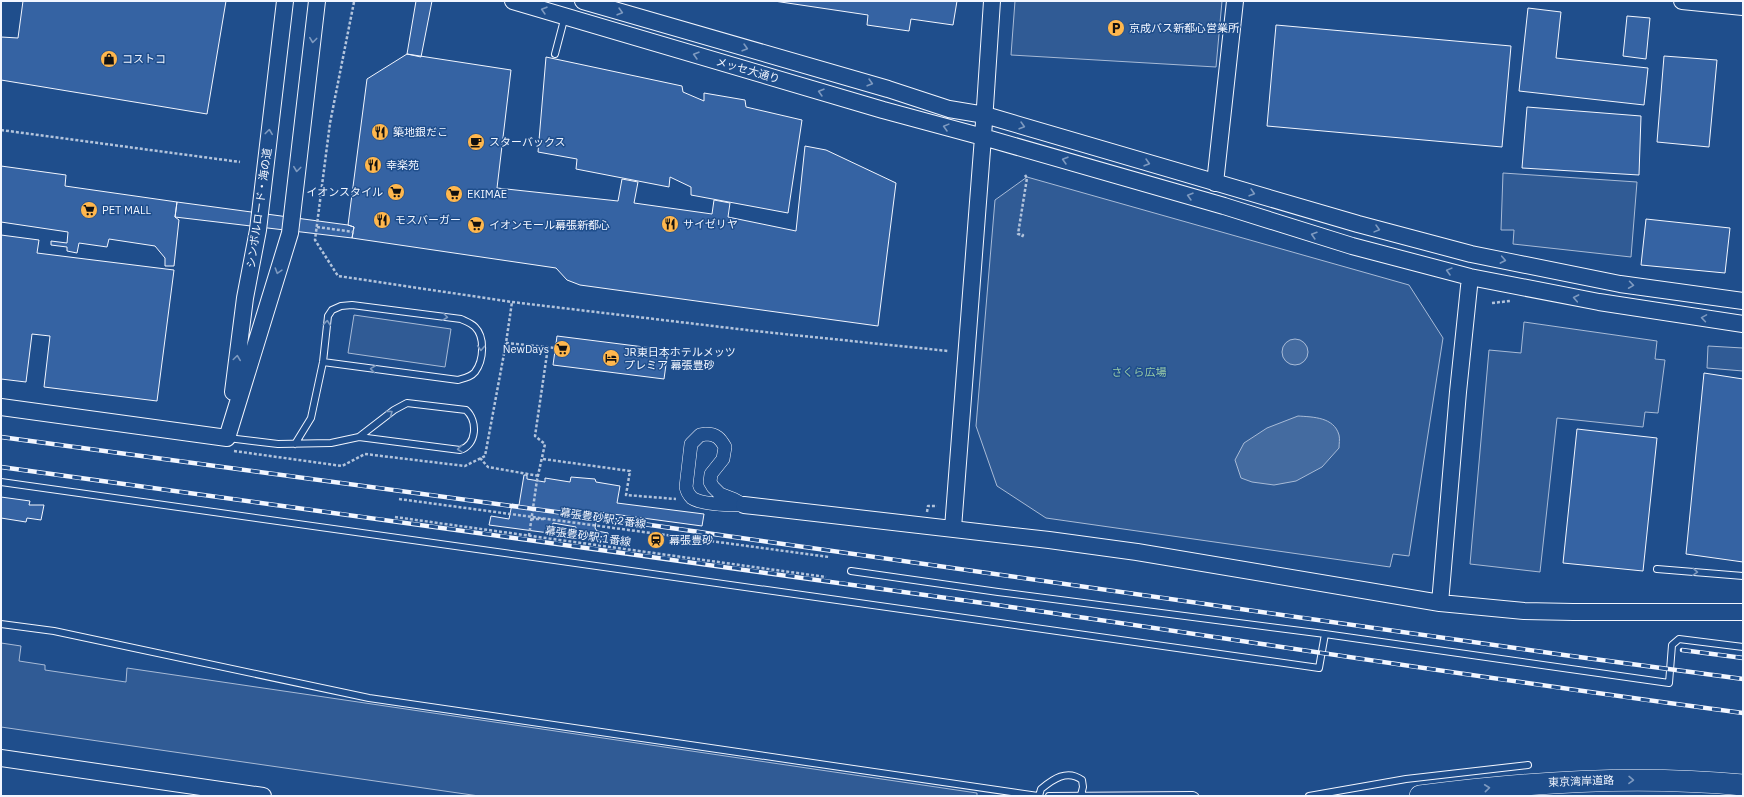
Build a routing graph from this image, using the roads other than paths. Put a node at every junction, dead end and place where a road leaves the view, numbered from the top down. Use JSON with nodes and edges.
{"nodes":[{"id":1,"x":285,"y":1,"type":"edge"},
{"id":2,"x":317,"y":1,"type":"edge"},
{"id":3,"x":513,"y":1,"type":"edge"},
{"id":4,"x":583,"y":1,"type":"edge"},
{"id":5,"x":992,"y":1,"type":"edge"},
{"id":6,"x":1235,"y":1,"type":"edge"},
{"id":7,"x":1682,"y":1,"type":"edge"},
{"id":8,"x":1743,"y":7,"type":"edge"},
{"id":9,"x":565,"y":16,"type":"junction"},
{"id":10,"x":555,"y":54,"type":"dead end"},
{"id":11,"x":985,"y":115,"type":"junction"},
{"id":12,"x":983,"y":137,"type":"junction"},
{"id":13,"x":1214,"y":183,"type":"junction"},
{"id":14,"x":1470,"y":277,"type":"junction"},
{"id":15,"x":1743,"y":301,"type":"edge"},
{"id":16,"x":1743,"y":324,"type":"edge"},
{"id":17,"x":323,"y":362,"type":"junction"},
{"id":18,"x":1,"y":407,"type":"edge"},
{"id":19,"x":359,"y":437,"type":"junction"},
{"id":20,"x":227,"y":438,"type":"junction"},
{"id":21,"x":295,"y":444,"type":"junction"},
{"id":22,"x":1,"y":482,"type":"edge"},
{"id":23,"x":744,"y":505,"type":"junction"},
{"id":24,"x":952,"y":528,"type":"junction"},
{"id":25,"x":1656,"y":569,"type":"dead end"},
{"id":26,"x":851,"y":571,"type":"dead end"},
{"id":27,"x":1743,"y":576,"type":"edge"},
{"id":28,"x":1440,"y":602,"type":"junction"},
{"id":29,"x":1743,"y":612,"type":"edge"},
{"id":30,"x":1,"y":624,"type":"edge"},
{"id":31,"x":1325,"y":634,"type":"junction"},
{"id":32,"x":1743,"y":648,"type":"edge"},
{"id":33,"x":1,"y":758,"type":"edge"},
{"id":34,"x":1528,"y":765,"type":"dead end"},
{"id":35,"x":1743,"y":785,"type":"edge"},
{"id":36,"x":263,"y":796,"type":"edge"},
{"id":37,"x":1039,"y":796,"type":"edge"},
{"id":38,"x":1049,"y":796,"type":"edge"},
{"id":39,"x":1081,"y":796,"type":"edge"},
{"id":40,"x":1195,"y":796,"type":"edge"},
{"id":41,"x":1309,"y":796,"type":"edge"},
{"id":42,"x":1420,"y":796,"type":"edge"}],
"edges":[{"from":20,"to":1,"type":"street","name":"シンボルロード・海の道","one_way":true},
{"from":2,"to":20,"type":"street","one_way":true},
{"from":9,"to":3,"type":"street","name":"メッセ大通り","one_way":true},
{"from":4,"to":11,"type":"street","name":"メッセ大通り","one_way":true},
{"from":5,"to":11,"type":"street"},
{"from":6,"to":13,"type":"street"},
{"from":7,"to":8,"type":"street"},
{"from":9,"to":10,"type":"lane"},
{"from":12,"to":9,"type":"street","name":"メッセ大通り","one_way":true},
{"from":11,"to":12,"type":"street"},
{"from":11,"to":13,"type":"street","name":"メッセ大通り","one_way":true},
{"from":14,"to":12,"type":"street","name":"メッセ大通り","one_way":true},
{"from":12,"to":24,"type":"street"},
{"from":13,"to":15,"type":"street","name":"メッセ大通り","one_way":true},
{"from":16,"to":14,"type":"street","name":"メッセ大通り","one_way":true},
{"from":14,"to":28,"type":"street"},
{"from":17,"to":17,"type":"lane","one_way":true},
{"from":17,"to":21,"type":"lane"},
{"from":18,"to":20,"type":"street"},
{"from":19,"to":19,"type":"lane","one_way":true},
{"from":19,"to":21,"type":"lane"},
{"from":20,"to":21,"type":"lane"},
{"from":22,"to":31,"type":"lane"},
{"from":23,"to":23,"type":"street"},
{"from":23,"to":24,"type":"street"},
{"from":24,"to":28,"type":"street"},
{"from":25,"to":27,"type":"lane","one_way":true},
{"from":26,"to":31,"type":"lane"},
{"from":28,"to":29,"type":"street"},
{"from":30,"to":37,"type":"lane"},
{"from":31,"to":32,"type":"lane"},
{"from":33,"to":36,"type":"street"},
{"from":34,"to":41,"type":"lane"},
{"from":42,"to":35,"type":"highway","name":"東京湾岸道路","one_way":true},
{"from":37,"to":39,"type":"lane"},
{"from":38,"to":39,"type":"lane"},
{"from":39,"to":40,"type":"lane"}]}
